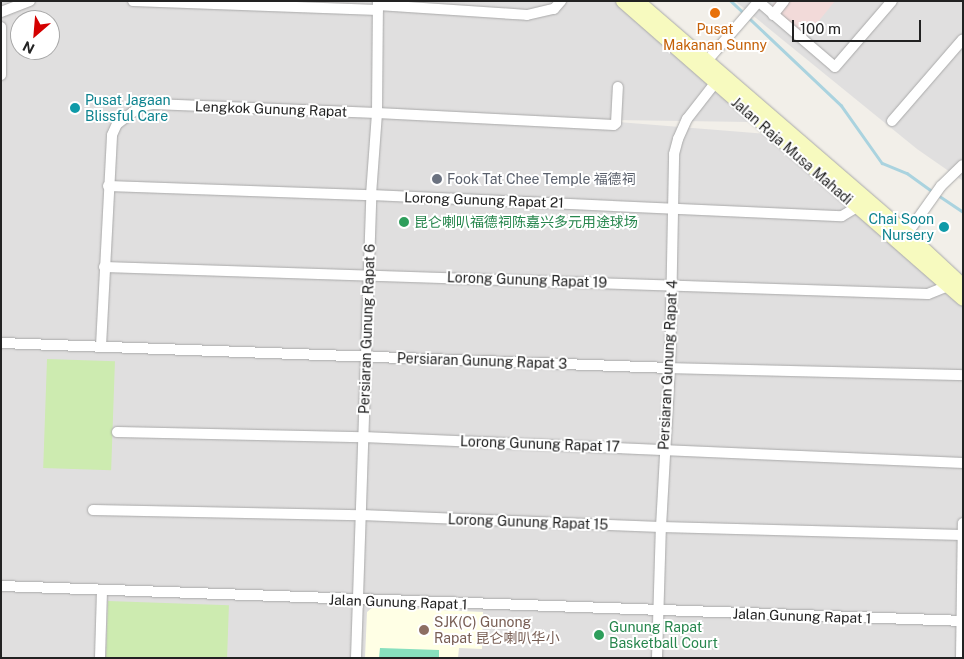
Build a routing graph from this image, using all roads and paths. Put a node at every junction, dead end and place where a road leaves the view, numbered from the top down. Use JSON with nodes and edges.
{"nodes":[{"id":1,"x":30,"y":1,"type":"edge"},
{"id":2,"x":133,"y":1,"type":"edge"},
{"id":3,"x":561,"y":1,"type":"edge"},
{"id":4,"x":623,"y":1,"type":"edge"},
{"id":5,"x":638,"y":1,"type":"edge"},
{"id":6,"x":758,"y":1,"type":"edge"},
{"id":7,"x":784,"y":1,"type":"edge"},
{"id":8,"x":892,"y":1,"type":"edge"},
{"id":9,"x":207,"y":3,"type":"edge"},
{"id":10,"x":292,"y":5,"type":"edge"},
{"id":11,"x":378,"y":5,"type":"edge"},
{"id":12,"x":1,"y":12,"type":"edge"},
{"id":13,"x":773,"y":15,"type":"junction"},
{"id":14,"x":1,"y":28,"type":"edge"},
{"id":15,"x":963,"y":39,"type":"edge"},
{"id":16,"x":2,"y":50,"type":"edge"},
{"id":17,"x":680,"y":52,"type":"junction"},
{"id":18,"x":706,"y":62,"type":"junction"},
{"id":19,"x":1,"y":75,"type":"edge"},
{"id":20,"x":714,"y":83,"type":"junction"},
{"id":21,"x":618,"y":87,"type":"dead end"},
{"id":22,"x":377,"y":113,"type":"junction"},
{"id":23,"x":892,"y":121,"type":"dead end"},
{"id":24,"x":963,"y":165,"type":"edge"},
{"id":25,"x":108,"y":186,"type":"junction"},
{"id":26,"x":371,"y":195,"type":"junction"},
{"id":27,"x":857,"y":207,"type":"junction"},
{"id":28,"x":674,"y":208,"type":"junction"},
{"id":29,"x":903,"y":239,"type":"junction"},
{"id":30,"x":104,"y":267,"type":"junction"},
{"id":31,"x":370,"y":275,"type":"junction"},
{"id":32,"x":672,"y":285,"type":"junction"},
{"id":33,"x":948,"y":286,"type":"junction"},
{"id":34,"x":963,"y":286,"type":"edge"},
{"id":35,"x":963,"y":299,"type":"edge"},
{"id":36,"x":1,"y":342,"type":"edge"},
{"id":37,"x":101,"y":346,"type":"junction"},
{"id":38,"x":366,"y":356,"type":"junction"},
{"id":39,"x":670,"y":368,"type":"junction"},
{"id":40,"x":963,"y":376,"type":"edge"},
{"id":41,"x":118,"y":432,"type":"dead end"},
{"id":42,"x":363,"y":436,"type":"junction"},
{"id":43,"x":665,"y":449,"type":"junction"},
{"id":44,"x":963,"y":463,"type":"edge"},
{"id":45,"x":93,"y":510,"type":"dead end"},
{"id":46,"x":361,"y":515,"type":"junction"},
{"id":47,"x":963,"y":523,"type":"edge"},
{"id":48,"x":660,"y":527,"type":"junction"},
{"id":49,"x":962,"y":535,"type":"edge"},
{"id":50,"x":1,"y":586,"type":"edge"},
{"id":51,"x":102,"y":591,"type":"junction"},
{"id":52,"x":358,"y":600,"type":"junction"},
{"id":53,"x":660,"y":611,"type":"junction"},
{"id":54,"x":962,"y":621,"type":"edge"},
{"id":55,"x":100,"y":658,"type":"edge"},
{"id":56,"x":356,"y":658,"type":"edge"},
{"id":57,"x":657,"y":658,"type":"edge"},
{"id":58,"x":960,"y":658,"type":"edge"}],
"edges":[{"from":1,"to":12,"type":"street"},
{"from":2,"to":9,"type":"street"},
{"from":3,"to":11,"type":"street"},
{"from":4,"to":17,"type":"main road","name":"Jalan Raja Musa Mahadi"},
{"from":5,"to":18,"type":"main road","name":"Jalan Raja Musa Mahadi"},
{"from":6,"to":13,"type":"street"},
{"from":6,"to":18,"type":"street"},
{"from":7,"to":13,"type":"street"},
{"from":8,"to":13,"type":"street"},
{"from":9,"to":10,"type":"street"},
{"from":10,"to":11,"type":"street"},
{"from":11,"to":22,"type":"street","name":"Persiaran Gunung Rapat 6"},
{"from":14,"to":16,"type":"street"},
{"from":15,"to":23,"type":"street"},
{"from":16,"to":19,"type":"street"},
{"from":17,"to":18,"type":"main road"},
{"from":17,"to":20,"type":"main road","name":"Jalan Raja Musa Mahadi"},
{"from":18,"to":20,"type":"main road"},
{"from":18,"to":29,"type":"main road","name":"Jalan Raja Musa Mahadi"},
{"from":20,"to":27,"type":"main road","name":"Jalan Raja Musa Mahadi"},
{"from":20,"to":28,"type":"street","name":"Persiaran Gunung Rapat 4"},
{"from":21,"to":22,"type":"street","name":"Lengkok Gunung Rapat"},
{"from":22,"to":25,"type":"street","name":"Lengkok Gunung Rapat"},
{"from":22,"to":26,"type":"street","name":"Persiaran Gunung Rapat 6"},
{"from":24,"to":29,"type":"street"},
{"from":25,"to":26,"type":"street","name":"Lorong Gunung Rapat 21"},
{"from":25,"to":30,"type":"street","name":"Lengkok Gunung Rapat"},
{"from":26,"to":28,"type":"street","name":"Lorong Gunung Rapat 21"},
{"from":26,"to":31,"type":"street","name":"Persiaran Gunung Rapat 6"},
{"from":27,"to":28,"type":"street","name":"Lorong Gunung Rapat 21"},
{"from":27,"to":29,"type":"main road","name":"Jalan Raja Musa Mahadi"},
{"from":28,"to":32,"type":"street","name":"Persiaran Gunung Rapat 4"},
{"from":29,"to":33,"type":"main road","name":"Jalan Raja Musa Mahadi"},
{"from":29,"to":34,"type":"main road","name":"Jalan Raja Musa Mahadi"},
{"from":30,"to":31,"type":"street","name":"Lorong Gunung Rapat 19"},
{"from":30,"to":37,"type":"street","name":"Lengkok Gunung Rapat"},
{"from":31,"to":32,"type":"street","name":"Lorong Gunung Rapat 19"},
{"from":31,"to":38,"type":"street","name":"Persiaran Gunung Rapat 6"},
{"from":32,"to":33,"type":"street","name":"Lorong Gunung Rapat 19"},
{"from":32,"to":39,"type":"street","name":"Persiaran Gunung Rapat 4"},
{"from":33,"to":35,"type":"main road","name":"Jalan Raja Musa Mahadi"},
{"from":36,"to":37,"type":"street","name":"Persiaran Gunung Rapat 3"},
{"from":37,"to":38,"type":"street","name":"Persiaran Gunung Rapat 3"},
{"from":38,"to":39,"type":"street","name":"Persiaran Gunung Rapat 3"},
{"from":38,"to":42,"type":"street","name":"Persiaran Gunung Rapat 6"},
{"from":39,"to":40,"type":"street","name":"Persiaran Gunung Rapat 3"},
{"from":39,"to":43,"type":"street","name":"Persiaran Gunung Rapat 4"},
{"from":41,"to":42,"type":"street","name":"Lorong Gunung Rapat 17"},
{"from":42,"to":43,"type":"street","name":"Lorong Gunung Rapat 17"},
{"from":42,"to":46,"type":"street","name":"Persiaran Gunung Rapat 6"},
{"from":43,"to":44,"type":"street","name":"Lorong Gunung Rapat 17"},
{"from":43,"to":48,"type":"street","name":"Persiaran Gunung Rapat 4"},
{"from":45,"to":46,"type":"street","name":"Lorong Gunung Rapat 15"},
{"from":46,"to":48,"type":"street","name":"Lorong Gunung Rapat 15"},
{"from":46,"to":52,"type":"street","name":"Persiaran Gunung Rapat 6"},
{"from":47,"to":49,"type":"street"},
{"from":48,"to":49,"type":"street","name":"Lorong Gunung Rapat 15"},
{"from":48,"to":53,"type":"street","name":"Persiaran Gunung Rapat 4"},
{"from":49,"to":54,"type":"street"},
{"from":50,"to":51,"type":"street","name":"Jalan Gunung Rapat 1"},
{"from":51,"to":52,"type":"street","name":"Jalan Gunung Rapat 1"},
{"from":51,"to":55,"type":"street"},
{"from":52,"to":53,"type":"street","name":"Jalan Gunung Rapat 1"},
{"from":52,"to":56,"type":"street","name":"Persiaran Gunung Rapat 6"},
{"from":53,"to":54,"type":"street","name":"Jalan Gunung Rapat 1"},
{"from":53,"to":57,"type":"street","name":"Persiaran Gunung Rapat 4"},
{"from":54,"to":58,"type":"street"}]}
